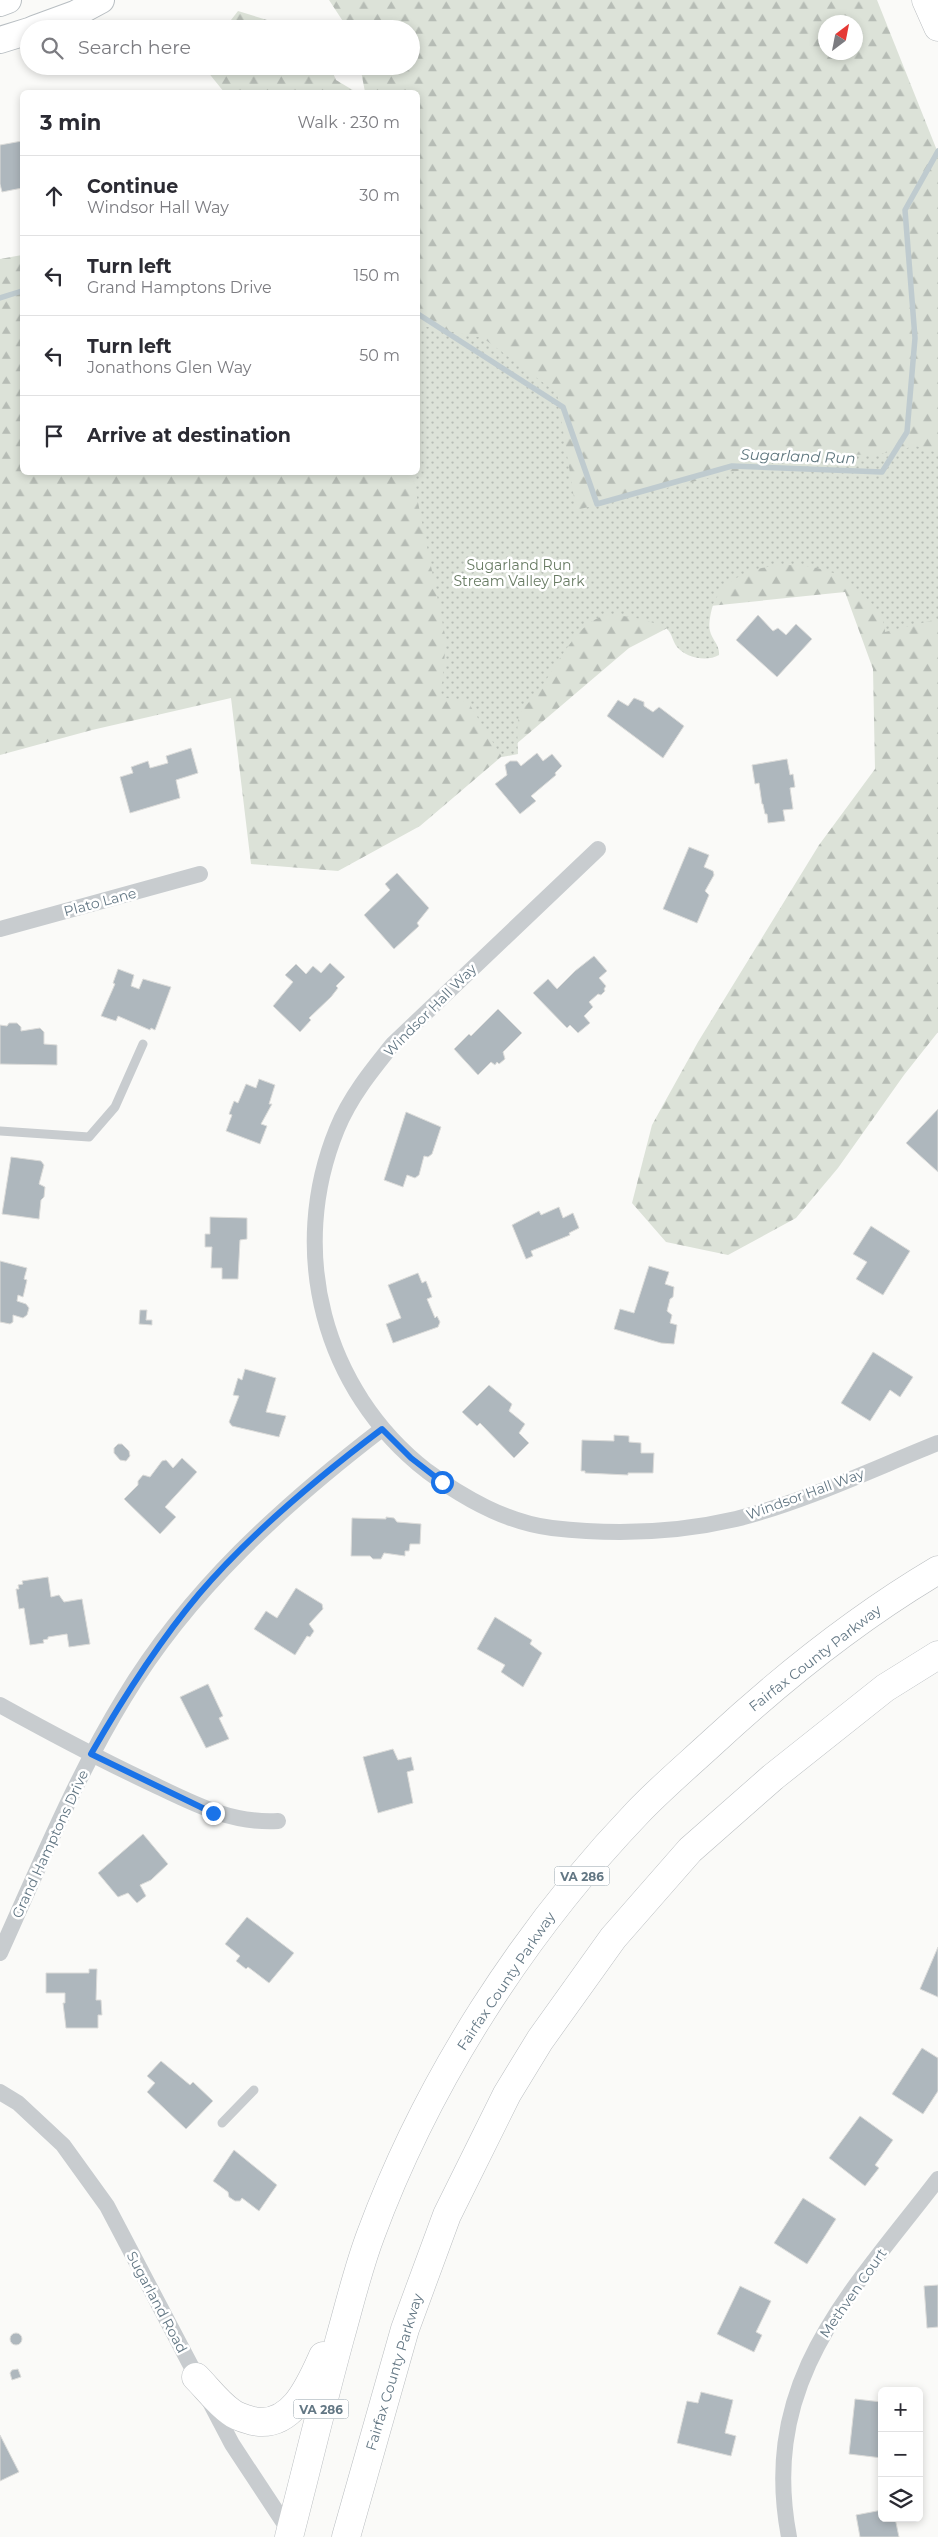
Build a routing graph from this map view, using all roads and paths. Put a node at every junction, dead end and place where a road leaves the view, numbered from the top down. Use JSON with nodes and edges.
{"nodes":[{"id":1,"x":8,"y":0,"type":"edge"},
{"id":2,"x":101,"y":0,"type":"edge"},
{"id":3,"x":926,"y":0,"type":"edge"},
{"id":4,"x":0,"y":3,"type":"edge"},
{"id":5,"x":58,"y":20,"type":"edge"},
{"id":6,"x":938,"y":26,"type":"edge"},
{"id":7,"x":20,"y":34,"type":"edge"},
{"id":8,"x":0,"y":40,"type":"edge"},
{"id":9,"x":598,"y":849,"type":"dead end"},
{"id":10,"x":200,"y":874,"type":"dead end"},
{"id":11,"x":0,"y":929,"type":"edge"},
{"id":12,"x":143,"y":1044,"type":"dead end"},
{"id":13,"x":0,"y":1131,"type":"edge"},
{"id":14,"x":382,"y":1429,"type":"junction"},
{"id":15,"x":938,"y":1443,"type":"edge"},
{"id":16,"x":938,"y":1570,"type":"edge"},
{"id":17,"x":938,"y":1655,"type":"edge"},
{"id":18,"x":0,"y":1705,"type":"edge"},
{"id":19,"x":91,"y":1754,"type":"junction"},
{"id":20,"x":278,"y":1821,"type":"dead end"},
{"id":21,"x":0,"y":1953,"type":"edge"},
{"id":22,"x":254,"y":2090,"type":"dead end"},
{"id":23,"x":0,"y":2092,"type":"edge"},
{"id":24,"x":222,"y":2123,"type":"dead end"},
{"id":25,"x":938,"y":2179,"type":"edge"},
{"id":26,"x":354,"y":2287,"type":"junction"},
{"id":27,"x":196,"y":2377,"type":"junction"},
{"id":28,"x":289,"y":2534,"type":"edge"},
{"id":29,"x":346,"y":2537,"type":"edge"},
{"id":30,"x":789,"y":2537,"type":"edge"}],
"edges":[{"from":1,"to":4,"type":"main road"},
{"from":2,"to":5,"type":"main road"},
{"from":3,"to":6,"type":"highway"},
{"from":7,"to":8,"type":"main road"},
{"from":9,"to":14,"type":"street","name":"Windsor Hall Way"},
{"from":10,"to":11,"type":"street","name":"Plato Lane"},
{"from":12,"to":13,"type":"lane"},
{"from":14,"to":15,"type":"street","name":"Windsor Hall Way"},
{"from":14,"to":19,"type":"street","name":"Grand Hamptons Drive"},
{"from":16,"to":26,"type":"highway","name":"Fairfax County Parkway","number":"VA 286"},
{"from":17,"to":29,"type":"highway","name":"Fairfax County Parkway"},
{"from":18,"to":19,"type":"street"},
{"from":19,"to":20,"type":"street"},
{"from":19,"to":21,"type":"street","name":"Grand Hamptons Drive"},
{"from":22,"to":24,"type":"lane"},
{"from":23,"to":27,"type":"street","name":"Sugarland Road"},
{"from":25,"to":30,"type":"street","name":"Methven Court"},
{"from":26,"to":27,"type":"highway"},
{"from":26,"to":28,"type":"highway","name":"Fairfax County Parkway","number":"VA 286"},
{"from":27,"to":28,"type":"street","name":"Sugarland Road"}]}
